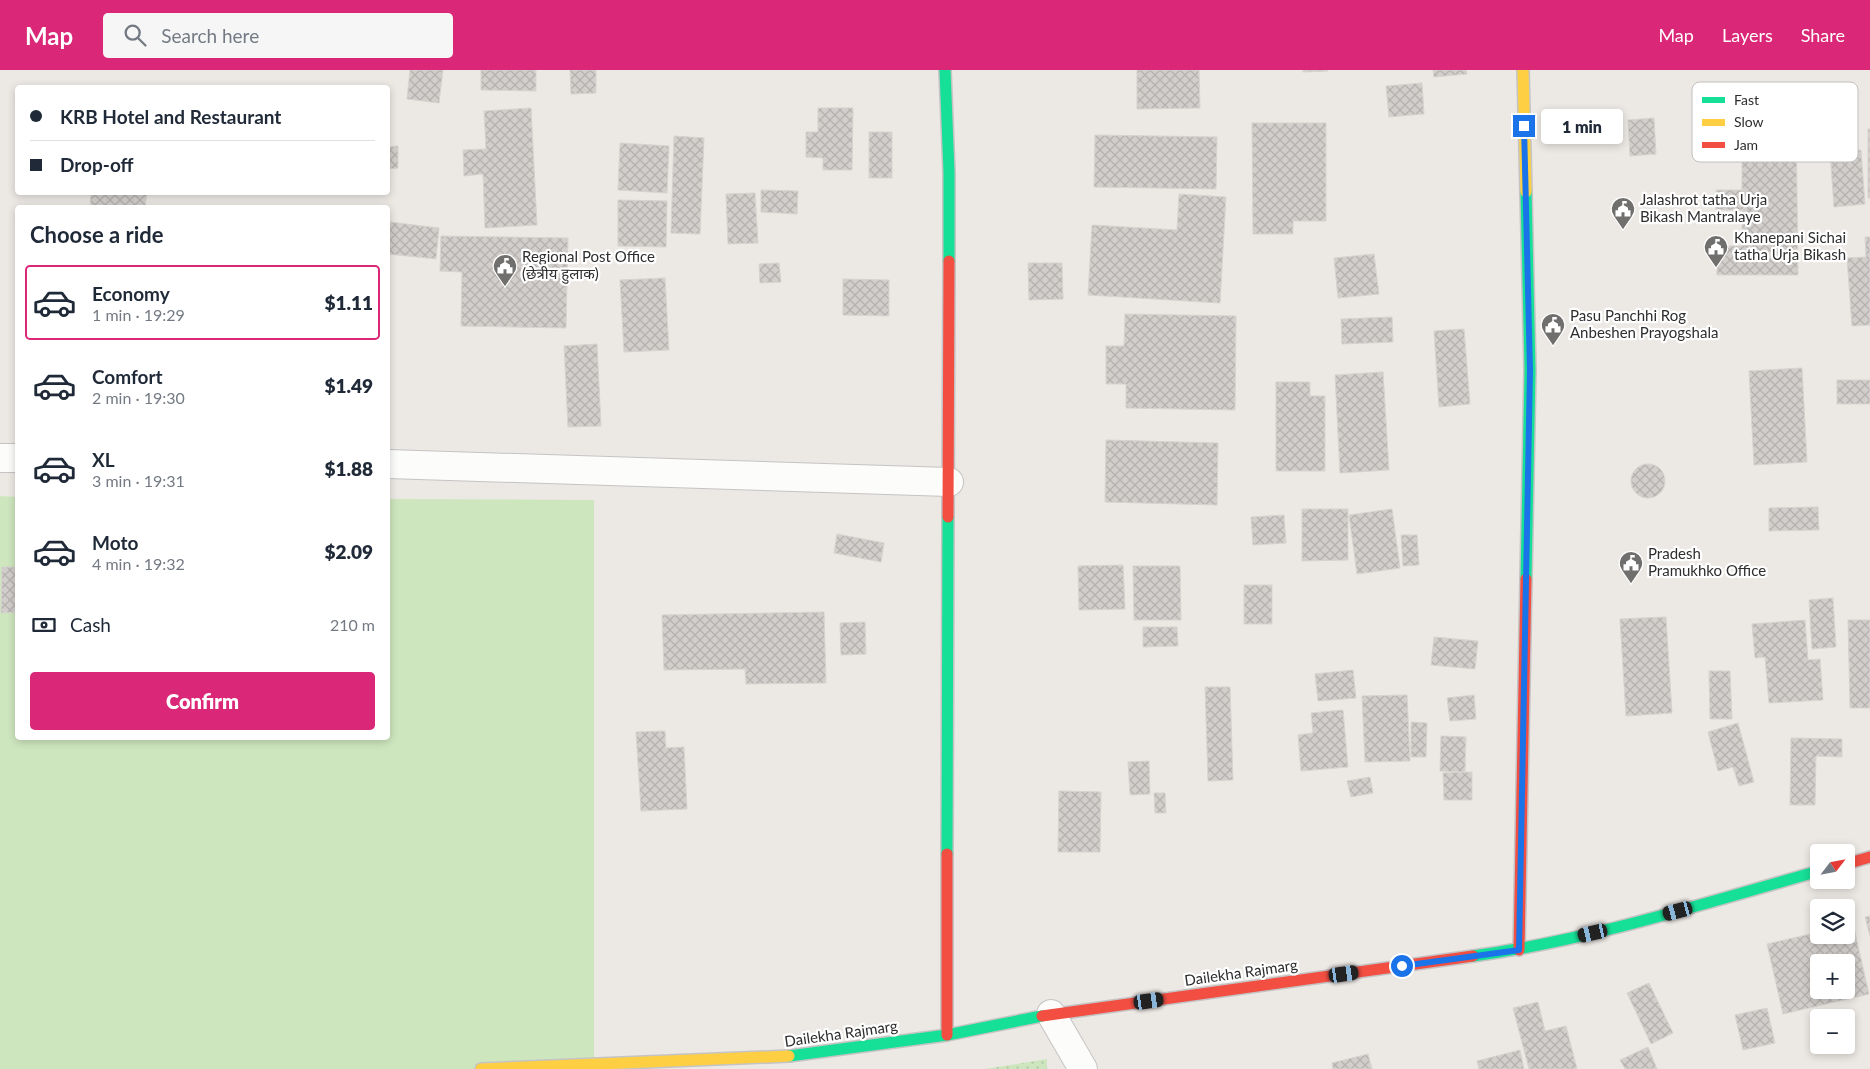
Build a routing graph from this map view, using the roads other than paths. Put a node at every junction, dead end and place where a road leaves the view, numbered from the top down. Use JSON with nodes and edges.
{"nodes":[{"id":1,"x":945,"y":70,"type":"edge"},
{"id":2,"x":1523,"y":70,"type":"edge"},
{"id":3,"x":0,"y":458,"type":"edge"},
{"id":4,"x":15,"y":458,"type":"edge"},
{"id":5,"x":390,"y":464,"type":"edge"},
{"id":6,"x":949,"y":482,"type":"junction"},
{"id":7,"x":1870,"y":857,"type":"edge"},
{"id":8,"x":1855,"y":861,"type":"edge"},
{"id":9,"x":1810,"y":873,"type":"edge"},
{"id":10,"x":1519,"y":950,"type":"junction"},
{"id":11,"x":1051,"y":1014,"type":"junction"},
{"id":12,"x":947,"y":1035,"type":"junction"},
{"id":13,"x":481,"y":1069,"type":"edge"},
{"id":14,"x":1083,"y":1069,"type":"edge"}],
"edges":[{"from":1,"to":6,"type":"street"},
{"from":2,"to":10,"type":"street"},
{"from":3,"to":4,"type":"street"},
{"from":5,"to":6,"type":"street"},
{"from":6,"to":12,"type":"street"},
{"from":7,"to":8,"type":"street"},
{"from":9,"to":10,"type":"street","name":"Dailekha Rajmarg"},
{"from":10,"to":11,"type":"street","name":"Dailekha Rajmarg"},
{"from":11,"to":12,"type":"street","name":"Dailekha Rajmarg"},
{"from":11,"to":14,"type":"street"},
{"from":12,"to":13,"type":"street","name":"Dailekha Rajmarg"}]}
